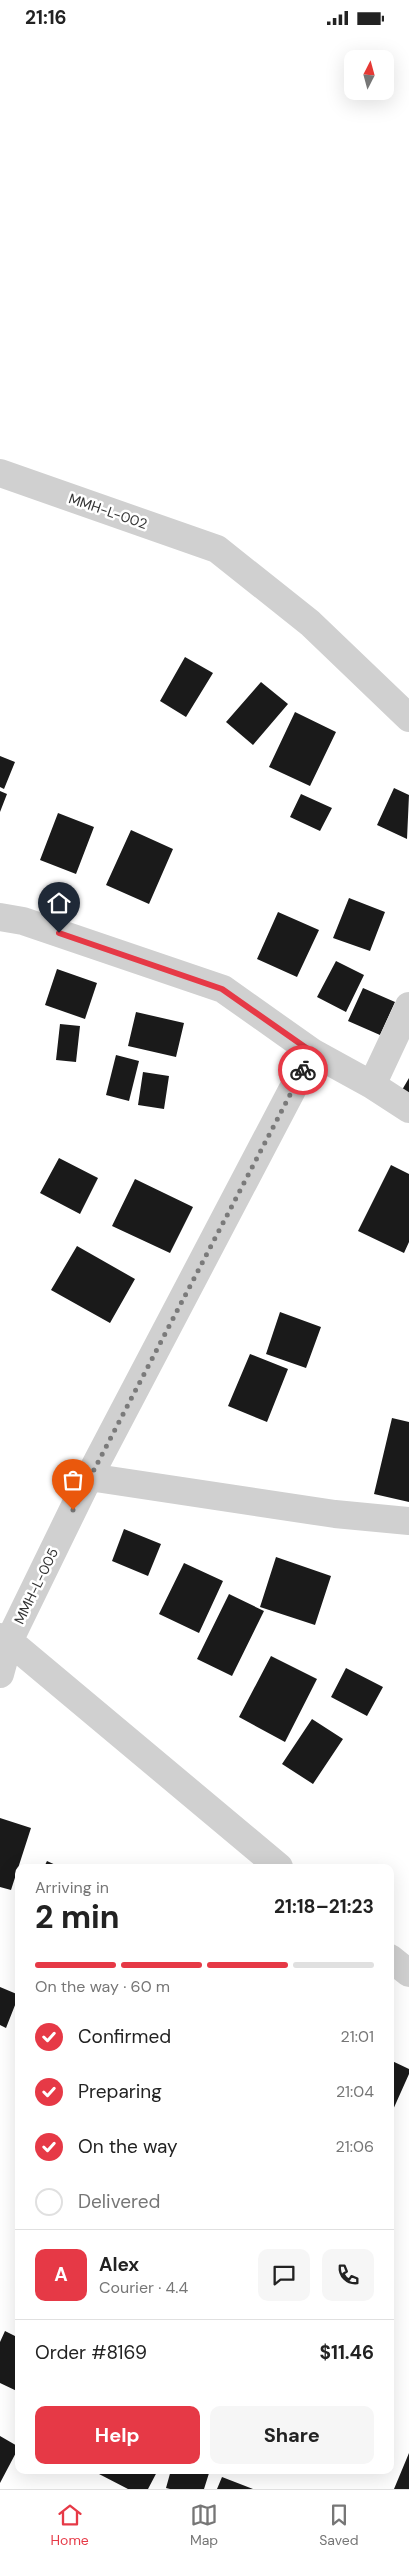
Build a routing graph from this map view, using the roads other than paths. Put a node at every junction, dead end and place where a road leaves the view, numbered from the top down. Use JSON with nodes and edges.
{"nodes":[{"id":1,"x":0,"y":473,"type":"edge"},
{"id":2,"x":409,"y":718,"type":"edge"},
{"id":3,"x":0,"y":917,"type":"edge"},
{"id":4,"x":409,"y":1006,"type":"edge"},
{"id":5,"x":312,"y":1052,"type":"junction"},
{"id":6,"x":372,"y":1085,"type":"junction"},
{"id":7,"x":409,"y":1109,"type":"edge"},
{"id":8,"x":89,"y":1477,"type":"junction"},
{"id":9,"x":409,"y":1521,"type":"edge"},
{"id":10,"x":5,"y":1639,"type":"edge"},
{"id":11,"x":0,"y":1674,"type":"edge"},
{"id":12,"x":275,"y":1864,"type":"edge"},
{"id":13,"x":394,"y":1961,"type":"edge"},
{"id":14,"x":409,"y":1973,"type":"edge"}],
"edges":[{"from":1,"to":2,"type":"street","name":"MMH-L-002"},
{"from":3,"to":5,"type":"street"},
{"from":4,"to":6,"type":"street"},
{"from":5,"to":6,"type":"street"},
{"from":5,"to":8,"type":"street","name":"MMH-L-005"},
{"from":6,"to":7,"type":"street"},
{"from":8,"to":9,"type":"street"},
{"from":8,"to":10,"type":"street","name":"MMH-L-005"},
{"from":10,"to":11,"type":"street","name":"MMH-L-005"},
{"from":10,"to":12,"type":"street"},
{"from":13,"to":14,"type":"street"}]}
